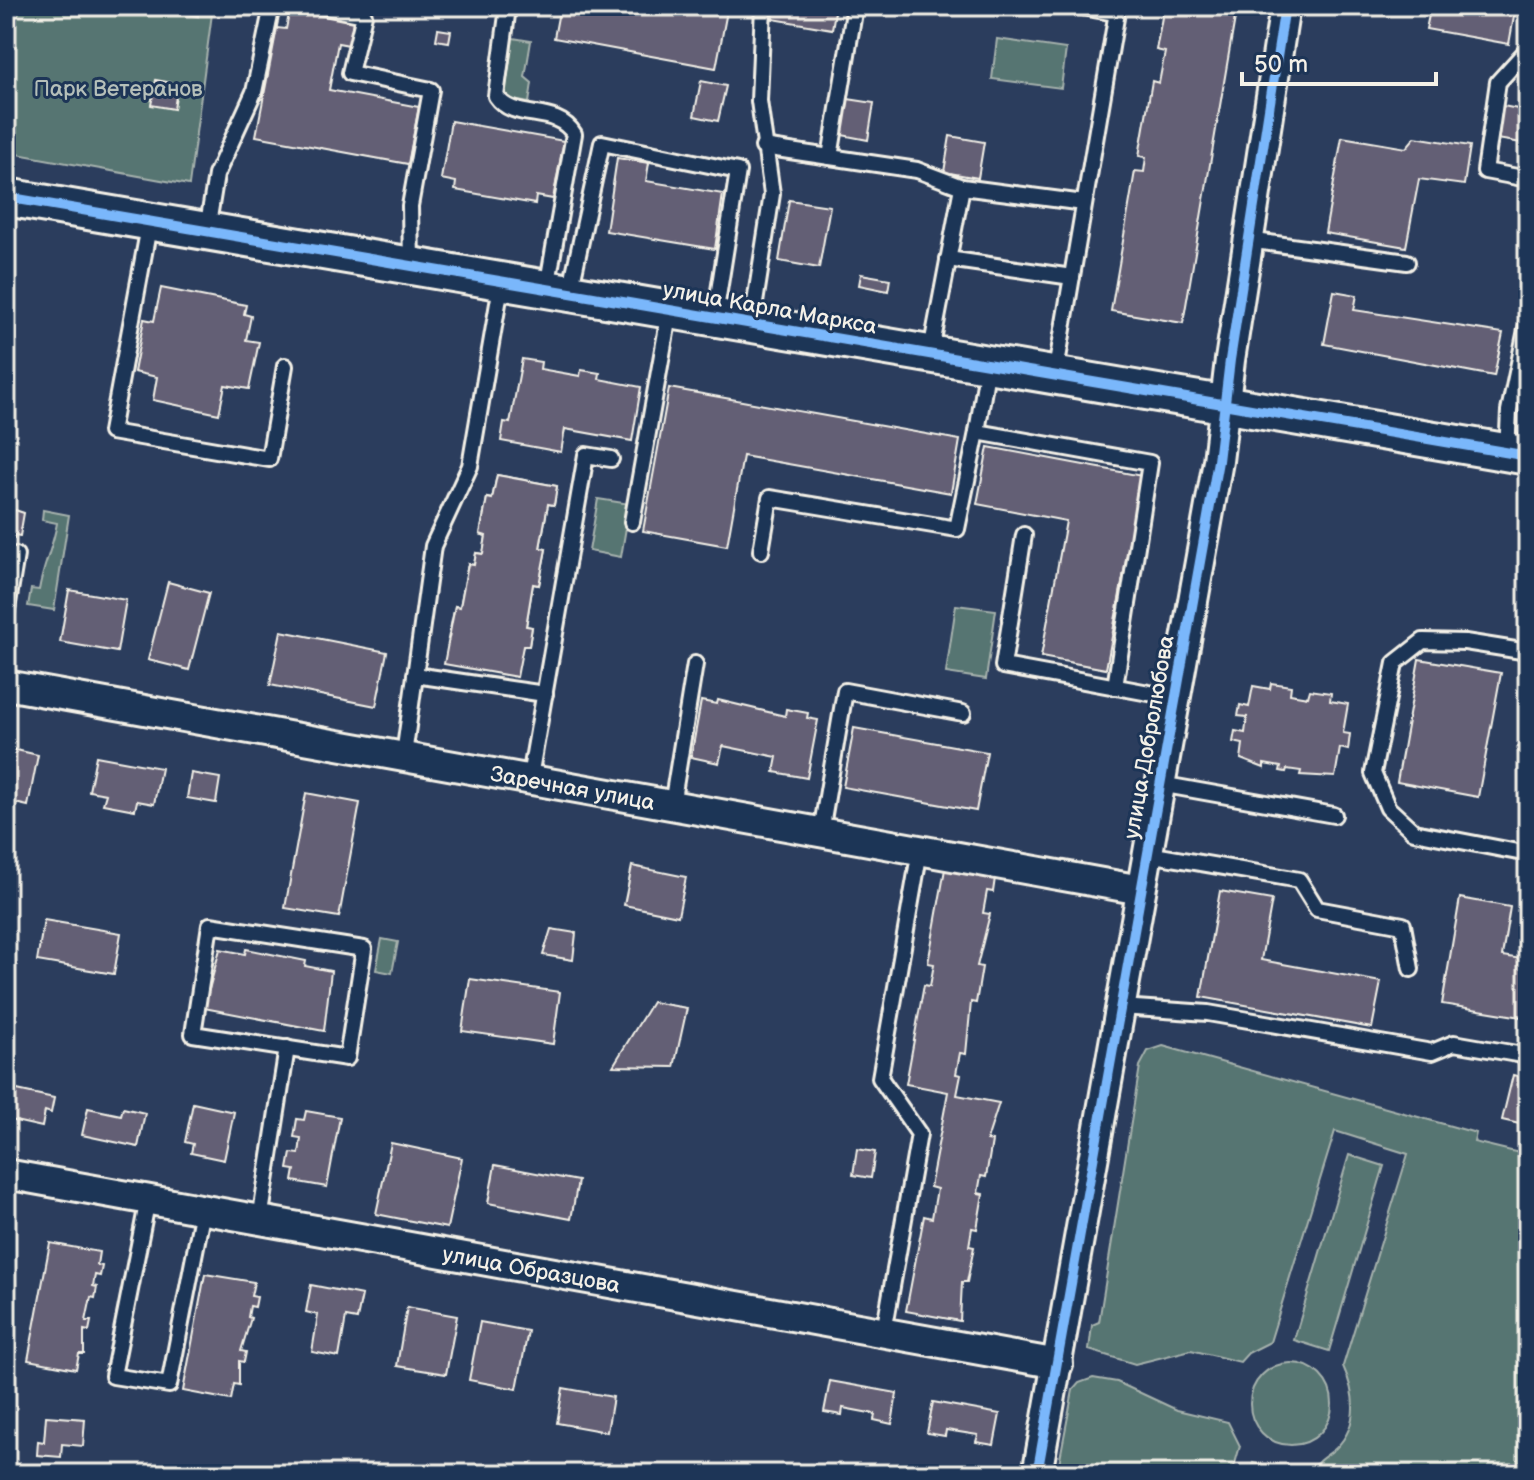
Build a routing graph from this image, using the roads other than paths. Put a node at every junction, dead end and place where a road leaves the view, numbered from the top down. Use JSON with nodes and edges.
{"nodes":[{"id":1,"x":272,"y":6,"type":"edge"},
{"id":2,"x":319,"y":6,"type":"edge"},
{"id":3,"x":505,"y":6,"type":"edge"},
{"id":4,"x":763,"y":6,"type":"edge"},
{"id":5,"x":855,"y":6,"type":"edge"},
{"id":6,"x":1076,"y":6,"type":"edge"},
{"id":7,"x":1285,"y":6,"type":"edge"},
{"id":8,"x":1117,"y":10,"type":"edge"},
{"id":9,"x":1528,"y":49,"type":"edge"},
{"id":10,"x":763,"y":147,"type":"junction"},
{"id":11,"x":830,"y":157,"type":"junction"},
{"id":12,"x":1528,"y":179,"type":"edge"},
{"id":13,"x":962,"y":187,"type":"junction"},
{"id":14,"x":6,"y":197,"type":"edge"},
{"id":15,"x":1084,"y":203,"type":"junction"},
{"id":16,"x":150,"y":221,"type":"junction"},
{"id":17,"x":207,"y":230,"type":"junction"},
{"id":18,"x":1248,"y":240,"type":"junction"},
{"id":19,"x":948,"y":259,"type":"junction"},
{"id":20,"x":1407,"y":262,"type":"dead end"},
{"id":21,"x":411,"y":264,"type":"junction"},
{"id":22,"x":1072,"y":277,"type":"junction"},
{"id":23,"x":502,"y":280,"type":"junction"},
{"id":24,"x":558,"y":290,"type":"junction"},
{"id":25,"x":670,"y":310,"type":"junction"},
{"id":26,"x":715,"y":317,"type":"junction"},
{"id":27,"x":1528,"y":320,"type":"edge"},
{"id":28,"x":752,"y":323,"type":"junction"},
{"id":29,"x":930,"y":356,"type":"junction"},
{"id":30,"x":988,"y":365,"type":"junction"},
{"id":31,"x":285,"y":366,"type":"dead end"},
{"id":32,"x":1055,"y":377,"type":"junction"},
{"id":33,"x":1225,"y":406,"type":"junction"},
{"id":34,"x":977,"y":432,"type":"junction"},
{"id":35,"x":1518,"y":454,"type":"edge"},
{"id":36,"x":611,"y":459,"type":"dead end"},
{"id":37,"x":632,"y":522,"type":"dead end"},
{"id":38,"x":1024,"y":535,"type":"dead end"},
{"id":39,"x":761,"y":551,"type":"dead end"},
{"id":40,"x":16,"y":555,"type":"dead end"},
{"id":41,"x":6,"y":615,"type":"edge"},
{"id":42,"x":1528,"y":652,"type":"edge"},
{"id":43,"x":695,"y":664,"type":"dead end"},
{"id":44,"x":415,"y":675,"type":"junction"},
{"id":45,"x":6,"y":685,"type":"edge"},
{"id":46,"x":1115,"y":687,"type":"junction"},
{"id":47,"x":545,"y":694,"type":"junction"},
{"id":48,"x":1176,"y":698,"type":"junction"},
{"id":49,"x":963,"y":713,"type":"dead end"},
{"id":50,"x":404,"y":755,"type":"junction"},
{"id":51,"x":530,"y":777,"type":"junction"},
{"id":52,"x":1160,"y":784,"type":"junction"},
{"id":53,"x":672,"y":805,"type":"junction"},
{"id":54,"x":1334,"y":815,"type":"dead end"},
{"id":55,"x":821,"y":832,"type":"junction"},
{"id":56,"x":920,"y":850,"type":"junction"},
{"id":57,"x":1148,"y":854,"type":"junction"},
{"id":58,"x":1528,"y":854,"type":"edge"},
{"id":59,"x":1141,"y":890,"type":"junction"},
{"id":60,"x":1411,"y":969,"type":"dead end"},
{"id":61,"x":1121,"y":1007,"type":"junction"},
{"id":62,"x":287,"y":1048,"type":"junction"},
{"id":63,"x":1528,"y":1056,"type":"edge"},
{"id":64,"x":6,"y":1174,"type":"edge"},
{"id":65,"x":148,"y":1199,"type":"junction"},
{"id":66,"x":203,"y":1210,"type":"junction"},
{"id":67,"x":260,"y":1220,"type":"junction"},
{"id":68,"x":884,"y":1332,"type":"junction"},
{"id":69,"x":1058,"y":1364,"type":"junction"},
{"id":70,"x":1037,"y":1474,"type":"edge"}],
"edges":[{"from":1,"to":17,"type":"lane"},
{"from":2,"to":21,"type":"lane"},
{"from":3,"to":24,"type":"lane"},
{"from":4,"to":10,"type":"lane"},
{"from":5,"to":11,"type":"lane"},
{"from":6,"to":8,"type":"lane"},
{"from":7,"to":18,"type":"street","name":"улица Добролюбова"},
{"from":8,"to":15,"type":"lane"},
{"from":9,"to":12,"type":"lane"},
{"from":10,"to":11,"type":"lane"},
{"from":10,"to":28,"type":"lane"},
{"from":11,"to":13,"type":"lane"},
{"from":13,"to":15,"type":"lane"},
{"from":13,"to":19,"type":"lane"},
{"from":14,"to":16,"type":"street","name":"улица Карла Маркса"},
{"from":15,"to":22,"type":"lane"},
{"from":16,"to":17,"type":"street","name":"улица Карла Маркса"},
{"from":16,"to":31,"type":"lane"},
{"from":17,"to":21,"type":"street","name":"улица Карла Маркса"},
{"from":18,"to":20,"type":"lane"},
{"from":18,"to":33,"type":"street","name":"улица Добролюбова"},
{"from":19,"to":22,"type":"lane"},
{"from":19,"to":29,"type":"lane"},
{"from":21,"to":23,"type":"street","name":"улица Карла Маркса"},
{"from":22,"to":32,"type":"lane"},
{"from":23,"to":24,"type":"street","name":"улица Карла Маркса"},
{"from":23,"to":44,"type":"lane"},
{"from":24,"to":25,"type":"street","name":"улица Карла Маркса"},
{"from":24,"to":26,"type":"lane"},
{"from":25,"to":26,"type":"street","name":"улица Карла Маркса"},
{"from":25,"to":37,"type":"lane"},
{"from":26,"to":28,"type":"street","name":"улица Карла Маркса"},
{"from":27,"to":35,"type":"lane"},
{"from":28,"to":29,"type":"street","name":"улица Карла Маркса"},
{"from":29,"to":30,"type":"street","name":"улица Карла Маркса"},
{"from":30,"to":32,"type":"street","name":"улица Карла Маркса"},
{"from":30,"to":34,"type":"lane"},
{"from":32,"to":33,"type":"street","name":"улица Карла Маркса"},
{"from":33,"to":35,"type":"street","name":"улица Карла Маркса"},
{"from":33,"to":48,"type":"street","name":"улица Добролюбова"},
{"from":34,"to":39,"type":"lane"},
{"from":34,"to":46,"type":"lane"},
{"from":36,"to":47,"type":"lane"},
{"from":38,"to":46,"type":"lane"},
{"from":40,"to":41,"type":"lane"},
{"from":42,"to":58,"type":"lane"},
{"from":43,"to":53,"type":"lane"},
{"from":44,"to":47,"type":"lane"},
{"from":44,"to":50,"type":"lane"},
{"from":45,"to":50,"type":"street","name":"Заречная улица"},
{"from":46,"to":48,"type":"lane"},
{"from":47,"to":51,"type":"lane"},
{"from":48,"to":52,"type":"street","name":"улица Добролюбова"},
{"from":49,"to":55,"type":"lane"},
{"from":50,"to":51,"type":"street","name":"Заречная улица"},
{"from":51,"to":53,"type":"street","name":"Заречная улица"},
{"from":52,"to":54,"type":"lane"},
{"from":52,"to":57,"type":"street","name":"улица Добролюбова"},
{"from":53,"to":55,"type":"street","name":"Заречная улица"},
{"from":55,"to":56,"type":"street","name":"Заречная улица"},
{"from":56,"to":59,"type":"street","name":"Заречная улица"},
{"from":56,"to":68,"type":"lane"},
{"from":57,"to":59,"type":"street","name":"улица Добролюбова"},
{"from":57,"to":60,"type":"lane"},
{"from":59,"to":61,"type":"street","name":"улица Добролюбова"},
{"from":61,"to":63,"type":"lane"},
{"from":61,"to":69,"type":"street","name":"улица Добролюбова"},
{"from":62,"to":62,"type":"lane"},
{"from":62,"to":67,"type":"lane"},
{"from":64,"to":65,"type":"street","name":"улица Образцова"},
{"from":65,"to":66,"type":"street","name":"улица Образцова"},
{"from":65,"to":66,"type":"lane"},
{"from":66,"to":67,"type":"street","name":"улица Образцова"},
{"from":67,"to":68,"type":"street","name":"улица Образцова"},
{"from":68,"to":69,"type":"street","name":"улица Образцова"},
{"from":69,"to":70,"type":"street","name":"улица Добролюбова"}]}
